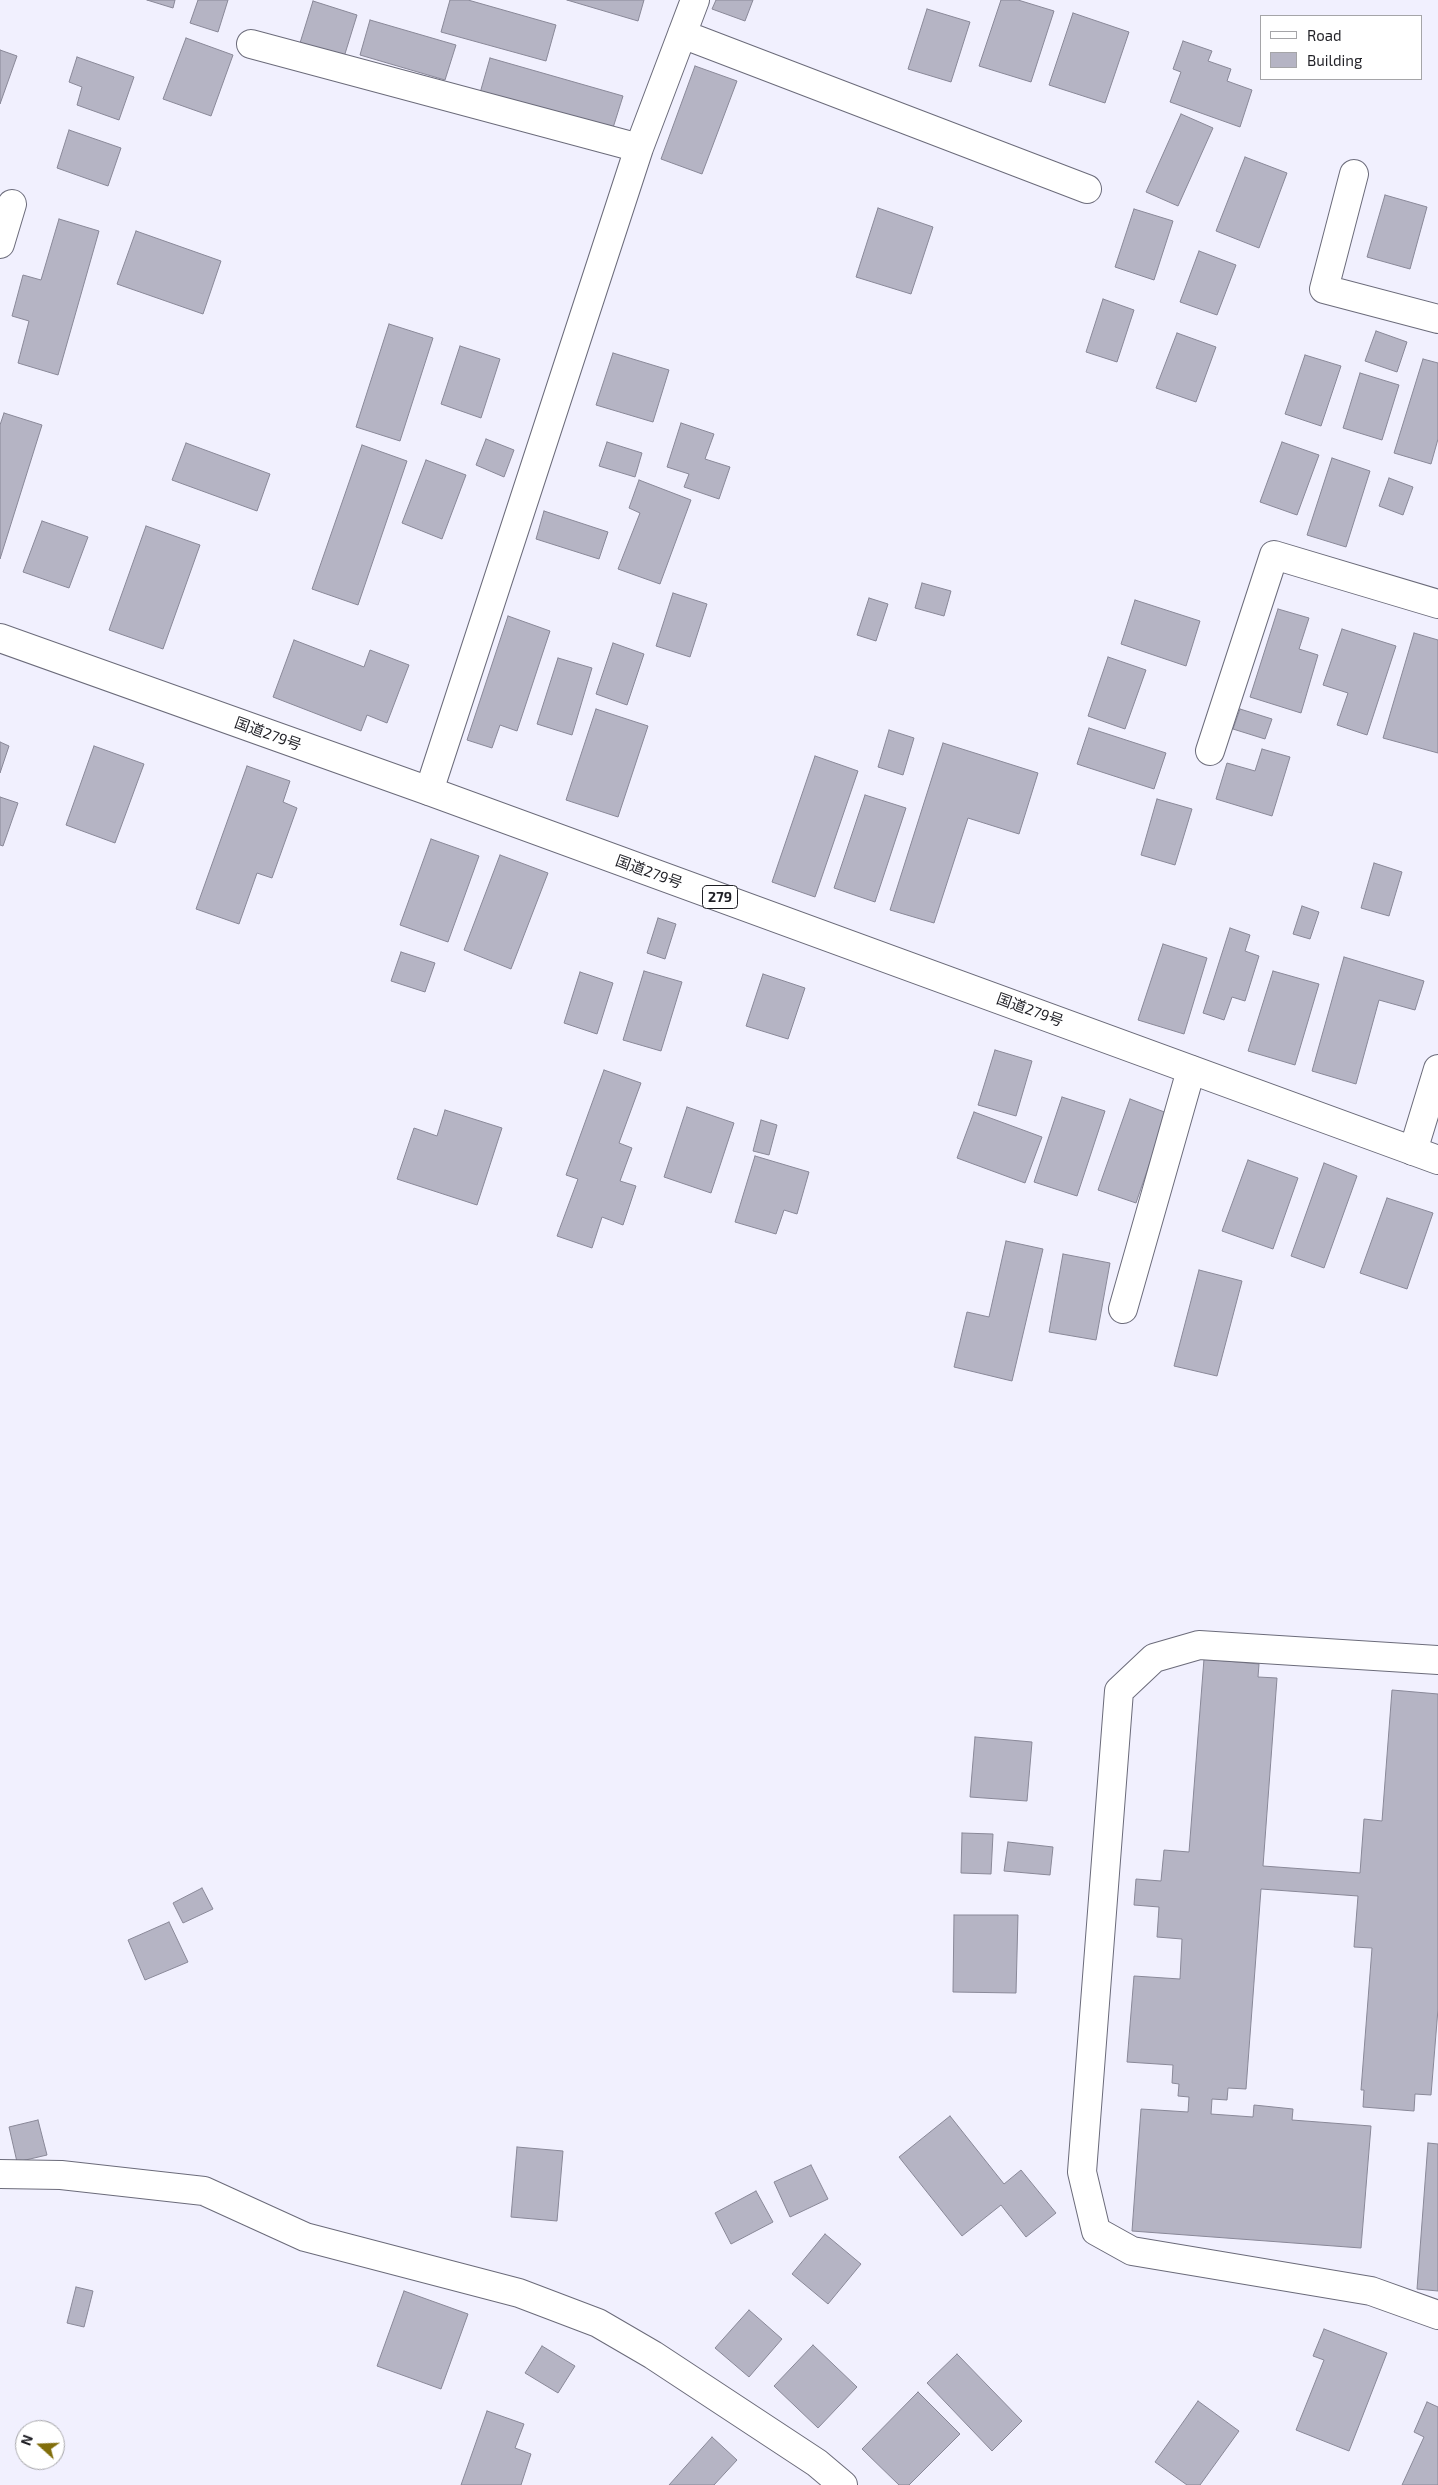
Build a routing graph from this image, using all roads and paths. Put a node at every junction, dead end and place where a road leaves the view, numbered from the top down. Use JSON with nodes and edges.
{"nodes":[{"id":1,"x":695,"y":0,"type":"edge"},
{"id":2,"x":682,"y":34,"type":"junction"},
{"id":3,"x":251,"y":44,"type":"dead end"},
{"id":4,"x":639,"y":148,"type":"junction"},
{"id":5,"x":1354,"y":174,"type":"dead end"},
{"id":6,"x":1087,"y":189,"type":"dead end"},
{"id":7,"x":12,"y":204,"type":"dead end"},
{"id":8,"x":0,"y":244,"type":"edge"},
{"id":9,"x":1438,"y":319,"type":"edge"},
{"id":10,"x":1438,"y":604,"type":"edge"},
{"id":11,"x":0,"y":638,"type":"edge"},
{"id":12,"x":1210,"y":751,"type":"dead end"},
{"id":13,"x":429,"y":791,"type":"junction"},
{"id":14,"x":1438,"y":1069,"type":"edge"},
{"id":15,"x":1191,"y":1070,"type":"junction"},
{"id":16,"x":1413,"y":1151,"type":"junction"},
{"id":17,"x":1438,"y":1160,"type":"edge"},
{"id":18,"x":1123,"y":1309,"type":"dead end"},
{"id":19,"x":1438,"y":1660,"type":"edge"},
{"id":20,"x":0,"y":2174,"type":"edge"},
{"id":21,"x":1438,"y":2315,"type":"edge"},
{"id":22,"x":843,"y":2485,"type":"edge"}],
"edges":[{"from":1,"to":2,"type":"main road"},
{"from":2,"to":4,"type":"main road"},
{"from":2,"to":6,"type":"main road"},
{"from":3,"to":4,"type":"main road"},
{"from":4,"to":13,"type":"main road"},
{"from":5,"to":9,"type":"main road"},
{"from":7,"to":8,"type":"main road"},
{"from":10,"to":12,"type":"main road"},
{"from":11,"to":13,"type":"main road","name":"国道279号","number":"279"},
{"from":13,"to":15,"type":"main road","name":"国道279号","number":"279"},
{"from":14,"to":16,"type":"main road"},
{"from":15,"to":16,"type":"main road","name":"国道279号","number":"279"},
{"from":15,"to":18,"type":"main road"},
{"from":16,"to":17,"type":"main road","name":"国道279号","number":"279"},
{"from":19,"to":21,"type":"main road"},
{"from":20,"to":22,"type":"main road"}]}
